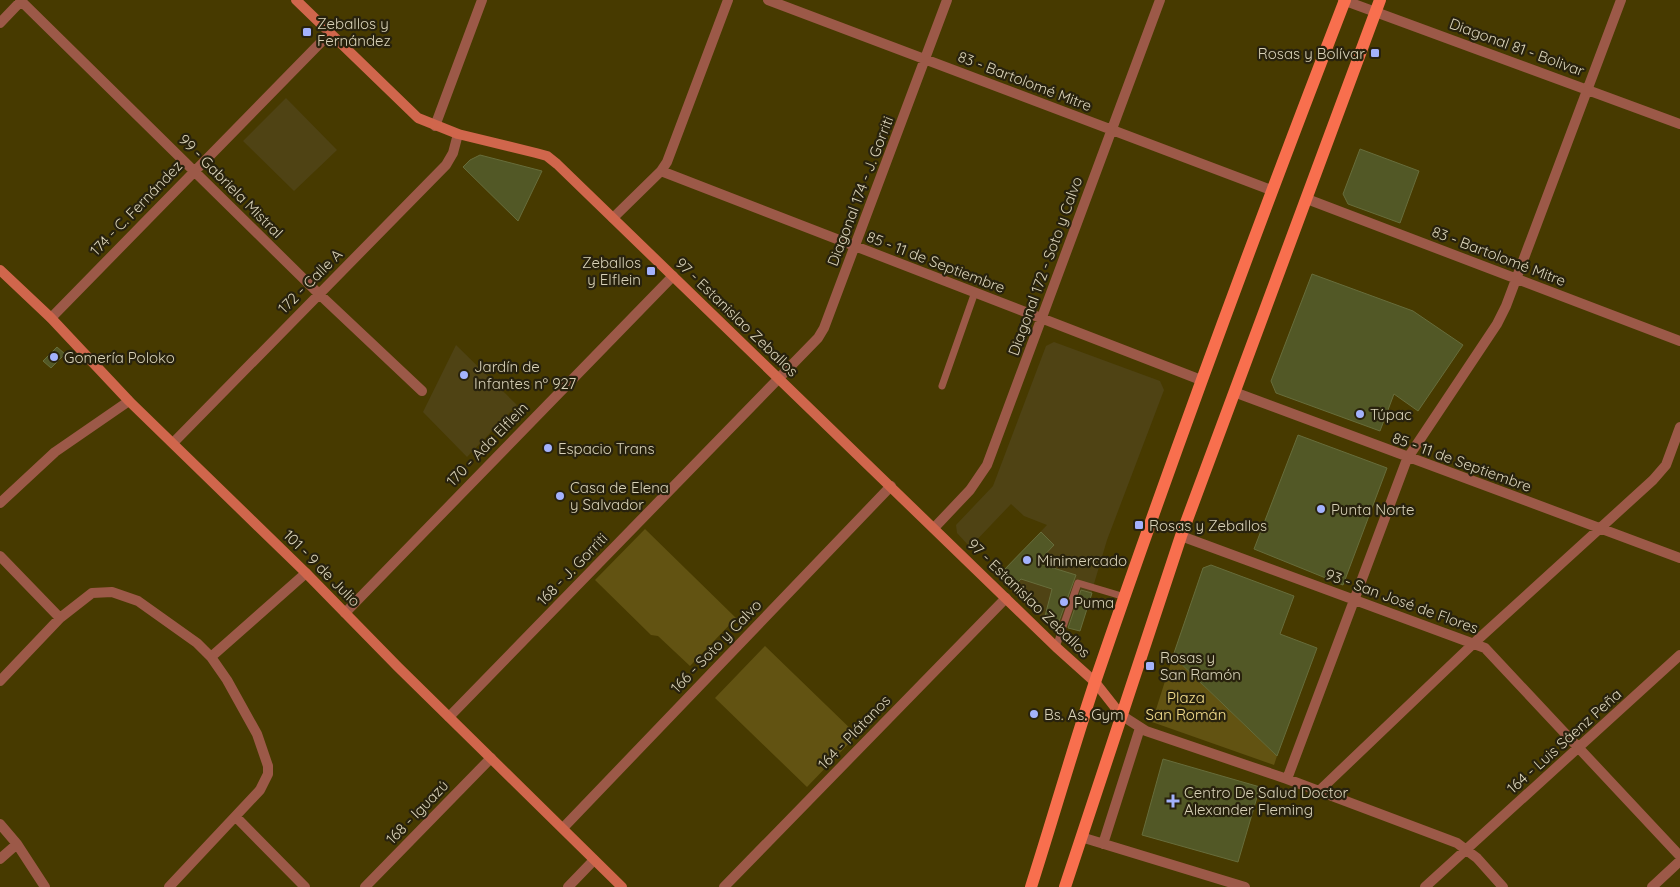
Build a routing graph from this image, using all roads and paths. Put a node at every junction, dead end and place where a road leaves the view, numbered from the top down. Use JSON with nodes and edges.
{"nodes":[{"id":1,"x":21,"y":0,"type":"edge"},
{"id":2,"x":296,"y":0,"type":"edge"},
{"id":3,"x":482,"y":0,"type":"edge"},
{"id":4,"x":728,"y":0,"type":"edge"},
{"id":5,"x":768,"y":0,"type":"edge"},
{"id":6,"x":947,"y":0,"type":"edge"},
{"id":7,"x":1160,"y":0,"type":"edge"},
{"id":8,"x":1344,"y":0,"type":"edge"},
{"id":9,"x":1380,"y":0,"type":"edge"},
{"id":10,"x":1620,"y":0,"type":"edge"},
{"id":11,"x":1376,"y":12,"type":"junction"},
{"id":12,"x":0,"y":23,"type":"edge"},
{"id":13,"x":329,"y":34,"type":"junction"},
{"id":14,"x":926,"y":58,"type":"junction"},
{"id":15,"x":1588,"y":88,"type":"junction"},
{"id":16,"x":1680,"y":124,"type":"edge"},
{"id":17,"x":435,"y":126,"type":"junction"},
{"id":18,"x":1110,"y":130,"type":"junction"},
{"id":19,"x":458,"y":134,"type":"junction"},
{"id":20,"x":194,"y":169,"type":"junction"},
{"id":21,"x":661,"y":171,"type":"junction"},
{"id":22,"x":1271,"y":190,"type":"junction"},
{"id":23,"x":1306,"y":199,"type":"junction"},
{"id":24,"x":612,"y":218,"type":"junction"},
{"id":25,"x":855,"y":247,"type":"junction"},
{"id":26,"x":0,"y":270,"type":"edge"},
{"id":27,"x":672,"y":276,"type":"junction"},
{"id":28,"x":1518,"y":279,"type":"junction"},
{"id":29,"x":975,"y":292,"type":"junction"},
{"id":30,"x":318,"y":293,"type":"junction"},
{"id":31,"x":51,"y":318,"type":"junction"},
{"id":32,"x":1042,"y":318,"type":"junction"},
{"id":33,"x":1680,"y":341,"type":"edge"},
{"id":34,"x":779,"y":379,"type":"junction"},
{"id":35,"x":1201,"y":380,"type":"junction"},
{"id":36,"x":942,"y":386,"type":"dead end"},
{"id":37,"x":422,"y":391,"type":"dead end"},
{"id":38,"x":1234,"y":392,"type":"junction"},
{"id":39,"x":129,"y":401,"type":"junction"},
{"id":40,"x":1680,"y":427,"type":"edge"},
{"id":41,"x":173,"y":443,"type":"junction"},
{"id":42,"x":1407,"y":458,"type":"junction"},
{"id":43,"x":891,"y":486,"type":"junction"},
{"id":44,"x":0,"y":503,"type":"edge"},
{"id":45,"x":934,"y":528,"type":"junction"},
{"id":46,"x":1599,"y":528,"type":"junction"},
{"id":47,"x":1181,"y":536,"type":"junction"},
{"id":48,"x":0,"y":556,"type":"edge"},
{"id":49,"x":1680,"y":558,"type":"edge"},
{"id":50,"x":306,"y":573,"type":"junction"},
{"id":51,"x":1125,"y":597,"type":"junction"},
{"id":52,"x":1006,"y":598,"type":"junction"},
{"id":53,"x":1354,"y":599,"type":"junction"},
{"id":54,"x":344,"y":613,"type":"junction"},
{"id":55,"x":60,"y":618,"type":"junction"},
{"id":56,"x":1474,"y":643,"type":"junction"},
{"id":57,"x":1056,"y":647,"type":"junction"},
{"id":58,"x":1680,"y":655,"type":"edge"},
{"id":59,"x":211,"y":657,"type":"junction"},
{"id":60,"x":0,"y":681,"type":"edge"},
{"id":61,"x":1095,"y":682,"type":"junction"},
{"id":62,"x":1121,"y":715,"type":"junction"},
{"id":63,"x":449,"y":717,"type":"junction"},
{"id":64,"x":1140,"y":728,"type":"junction"},
{"id":65,"x":1580,"y":747,"type":"junction"},
{"id":66,"x":491,"y":758,"type":"junction"},
{"id":67,"x":1287,"y":779,"type":"junction"},
{"id":68,"x":1319,"y":791,"type":"junction"},
{"id":69,"x":236,"y":817,"type":"junction"},
{"id":70,"x":0,"y":824,"type":"edge"},
{"id":71,"x":563,"y":828,"type":"junction"},
{"id":72,"x":1081,"y":837,"type":"junction"},
{"id":73,"x":17,"y":844,"type":"junction"},
{"id":74,"x":1103,"y":844,"type":"junction"},
{"id":75,"x":1467,"y":849,"type":"junction"},
{"id":76,"x":1680,"y":856,"type":"edge"},
{"id":77,"x":0,"y":858,"type":"edge"},
{"id":78,"x":594,"y":860,"type":"junction"},
{"id":79,"x":1680,"y":861,"type":"edge"},
{"id":80,"x":45,"y":887,"type":"edge"},
{"id":81,"x":169,"y":887,"type":"edge"},
{"id":82,"x":306,"y":887,"type":"edge"},
{"id":83,"x":365,"y":887,"type":"edge"},
{"id":84,"x":568,"y":887,"type":"edge"},
{"id":85,"x":622,"y":887,"type":"edge"},
{"id":86,"x":724,"y":887,"type":"edge"},
{"id":87,"x":1031,"y":887,"type":"edge"},
{"id":88,"x":1066,"y":887,"type":"edge"},
{"id":89,"x":1245,"y":887,"type":"edge"},
{"id":90,"x":1425,"y":887,"type":"edge"},
{"id":91,"x":1503,"y":887,"type":"edge"},
{"id":92,"x":1652,"y":887,"type":"edge"}],
"edges":[{"from":1,"to":12,"type":"street"},
{"from":1,"to":20,"type":"street","name":"99 - Gabriela Mistral"},
{"from":2,"to":13,"type":"street","name":"97 - Estanislao Zeballos"},
{"from":3,"to":17,"type":"street"},
{"from":4,"to":21,"type":"street"},
{"from":5,"to":14,"type":"street","name":"83 - Bartolomé Mitre"},
{"from":6,"to":14,"type":"street","name":"Diagonal 174 - J. Gorriti"},
{"from":7,"to":18,"type":"street","name":"Diagonal 172 - Soto y Calvo"},
{"from":8,"to":11,"type":"street","name":"Diagonal 81 - Bolivar"},
{"from":8,"to":22,"type":"main road"},
{"from":9,"to":11,"type":"main road"},
{"from":10,"to":15,"type":"street"},
{"from":11,"to":15,"type":"street","name":"Diagonal 81 - Bolivar"},
{"from":11,"to":23,"type":"main road"},
{"from":13,"to":17,"type":"street","name":"97 - Estanislao Zeballos"},
{"from":13,"to":20,"type":"street","name":"174 - C. Fernández"},
{"from":14,"to":18,"type":"street","name":"83 - Bartolomé Mitre"},
{"from":14,"to":25,"type":"street","name":"Diagonal 174 - J. Gorriti"},
{"from":15,"to":16,"type":"street","name":"Diagonal 81 - Bolivar"},
{"from":15,"to":28,"type":"street"},
{"from":17,"to":19,"type":"street","name":"97 - Estanislao Zeballos"},
{"from":18,"to":22,"type":"street","name":"83 - Bartolomé Mitre"},
{"from":18,"to":32,"type":"street","name":"Diagonal 172 - Soto y Calvo"},
{"from":19,"to":24,"type":"street","name":"97 - Estanislao Zeballos"},
{"from":19,"to":30,"type":"street","name":"172 - Calle A"},
{"from":20,"to":30,"type":"street","name":"99 - Gabriela Mistral"},
{"from":20,"to":31,"type":"street","name":"174 - C. Fernández"},
{"from":21,"to":24,"type":"street"},
{"from":21,"to":25,"type":"street","name":"85 - 11 de Septiembre"},
{"from":22,"to":35,"type":"main road"},
{"from":23,"to":28,"type":"street","name":"83 - Bartolomé Mitre"},
{"from":23,"to":38,"type":"main road"},
{"from":24,"to":27,"type":"street","name":"97 - Estanislao Zeballos"},
{"from":25,"to":29,"type":"street","name":"85 - 11 de Septiembre"},
{"from":25,"to":34,"type":"street","name":"Diagonal 174 - J. Gorriti"},
{"from":26,"to":31,"type":"street","name":"101 - 9 de Julio"},
{"from":27,"to":34,"type":"street","name":"97 - Estanislao Zeballos"},
{"from":27,"to":54,"type":"street","name":"170 - Ada Elflein"},
{"from":28,"to":33,"type":"street","name":"83 - Bartolomé Mitre"},
{"from":28,"to":42,"type":"street"},
{"from":29,"to":32,"type":"street","name":"85 - 11 de Septiembre"},
{"from":29,"to":36,"type":"lane"},
{"from":30,"to":37,"type":"street","name":"99 - Gabriela Mistral"},
{"from":30,"to":41,"type":"street","name":"172 - Calle A"},
{"from":31,"to":39,"type":"street","name":"101 - 9 de Julio"},
{"from":32,"to":35,"type":"street","name":"85 - 11 de Septiembre"},
{"from":32,"to":45,"type":"street","name":"Diagonal 172 - Soto y Calvo"},
{"from":34,"to":43,"type":"street","name":"97 - Estanislao Zeballos"},
{"from":34,"to":63,"type":"street","name":"168 - J. Gorriti"},
{"from":35,"to":51,"type":"main road"},
{"from":38,"to":42,"type":"street","name":"85 - 11 de Septiembre"},
{"from":38,"to":47,"type":"main road"},
{"from":39,"to":41,"type":"street","name":"101 - 9 de Julio"},
{"from":39,"to":44,"type":"street"},
{"from":40,"to":46,"type":"street"},
{"from":41,"to":50,"type":"street","name":"101 - 9 de Julio"},
{"from":42,"to":46,"type":"street","name":"85 - 11 de Septiembre"},
{"from":42,"to":53,"type":"street"},
{"from":43,"to":45,"type":"street","name":"97 - Estanislao Zeballos"},
{"from":43,"to":71,"type":"street","name":"166 - Soto y Calvo"},
{"from":45,"to":52,"type":"street","name":"97 - Estanislao Zeballos"},
{"from":46,"to":49,"type":"street","name":"85 - 11 de Septiembre"},
{"from":46,"to":56,"type":"street"},
{"from":47,"to":53,"type":"street","name":"93 - San José de Flores"},
{"from":47,"to":62,"type":"main road"},
{"from":48,"to":55,"type":"street"},
{"from":50,"to":54,"type":"street","name":"101 - 9 de Julio"},
{"from":50,"to":59,"type":"street"},
{"from":51,"to":57,"type":"lane"},
{"from":51,"to":61,"type":"main road"},
{"from":52,"to":57,"type":"street","name":"97 - Estanislao Zeballos"},
{"from":52,"to":86,"type":"street","name":"164 - Plátanos"},
{"from":53,"to":56,"type":"street","name":"93 - San José de Flores"},
{"from":53,"to":67,"type":"street"},
{"from":54,"to":63,"type":"street","name":"101 - 9 de Julio"},
{"from":55,"to":59,"type":"street"},
{"from":55,"to":60,"type":"street"},
{"from":56,"to":65,"type":"street","name":"93 - San José de Flores"},
{"from":56,"to":68,"type":"street"},
{"from":57,"to":61,"type":"street","name":"97 - Estanislao Zeballos"},
{"from":58,"to":65,"type":"street","name":"164 - Luis Sáenz Peña"},
{"from":59,"to":69,"type":"street"},
{"from":61,"to":62,"type":"street","name":"97 - Estanislao Zeballos"},
{"from":61,"to":87,"type":"main road"},
{"from":62,"to":64,"type":"street"},
{"from":62,"to":72,"type":"main road"},
{"from":63,"to":66,"type":"street","name":"101 - 9 de Julio"},
{"from":64,"to":67,"type":"street"},
{"from":64,"to":74,"type":"street"},
{"from":65,"to":75,"type":"street","name":"164 - Luis Sáenz Peña"},
{"from":65,"to":76,"type":"street","name":"93 - San José de Flores"},
{"from":66,"to":71,"type":"street","name":"101 - 9 de Julio"},
{"from":66,"to":83,"type":"street","name":"168 - Iguazú"},
{"from":67,"to":68,"type":"street"},
{"from":68,"to":75,"type":"street"},
{"from":69,"to":81,"type":"street"},
{"from":69,"to":82,"type":"street"},
{"from":70,"to":73,"type":"street"},
{"from":71,"to":78,"type":"street","name":"101 - 9 de Julio"},
{"from":72,"to":74,"type":"street"},
{"from":72,"to":88,"type":"main road"},
{"from":73,"to":77,"type":"street"},
{"from":73,"to":80,"type":"street"},
{"from":74,"to":89,"type":"street"},
{"from":75,"to":90,"type":"street","name":"164 - Luis Sáenz Peña"},
{"from":75,"to":91,"type":"street"},
{"from":78,"to":84,"type":"street"},
{"from":78,"to":85,"type":"street","name":"101 - 9 de Julio"},
{"from":79,"to":92,"type":"street"}]}
